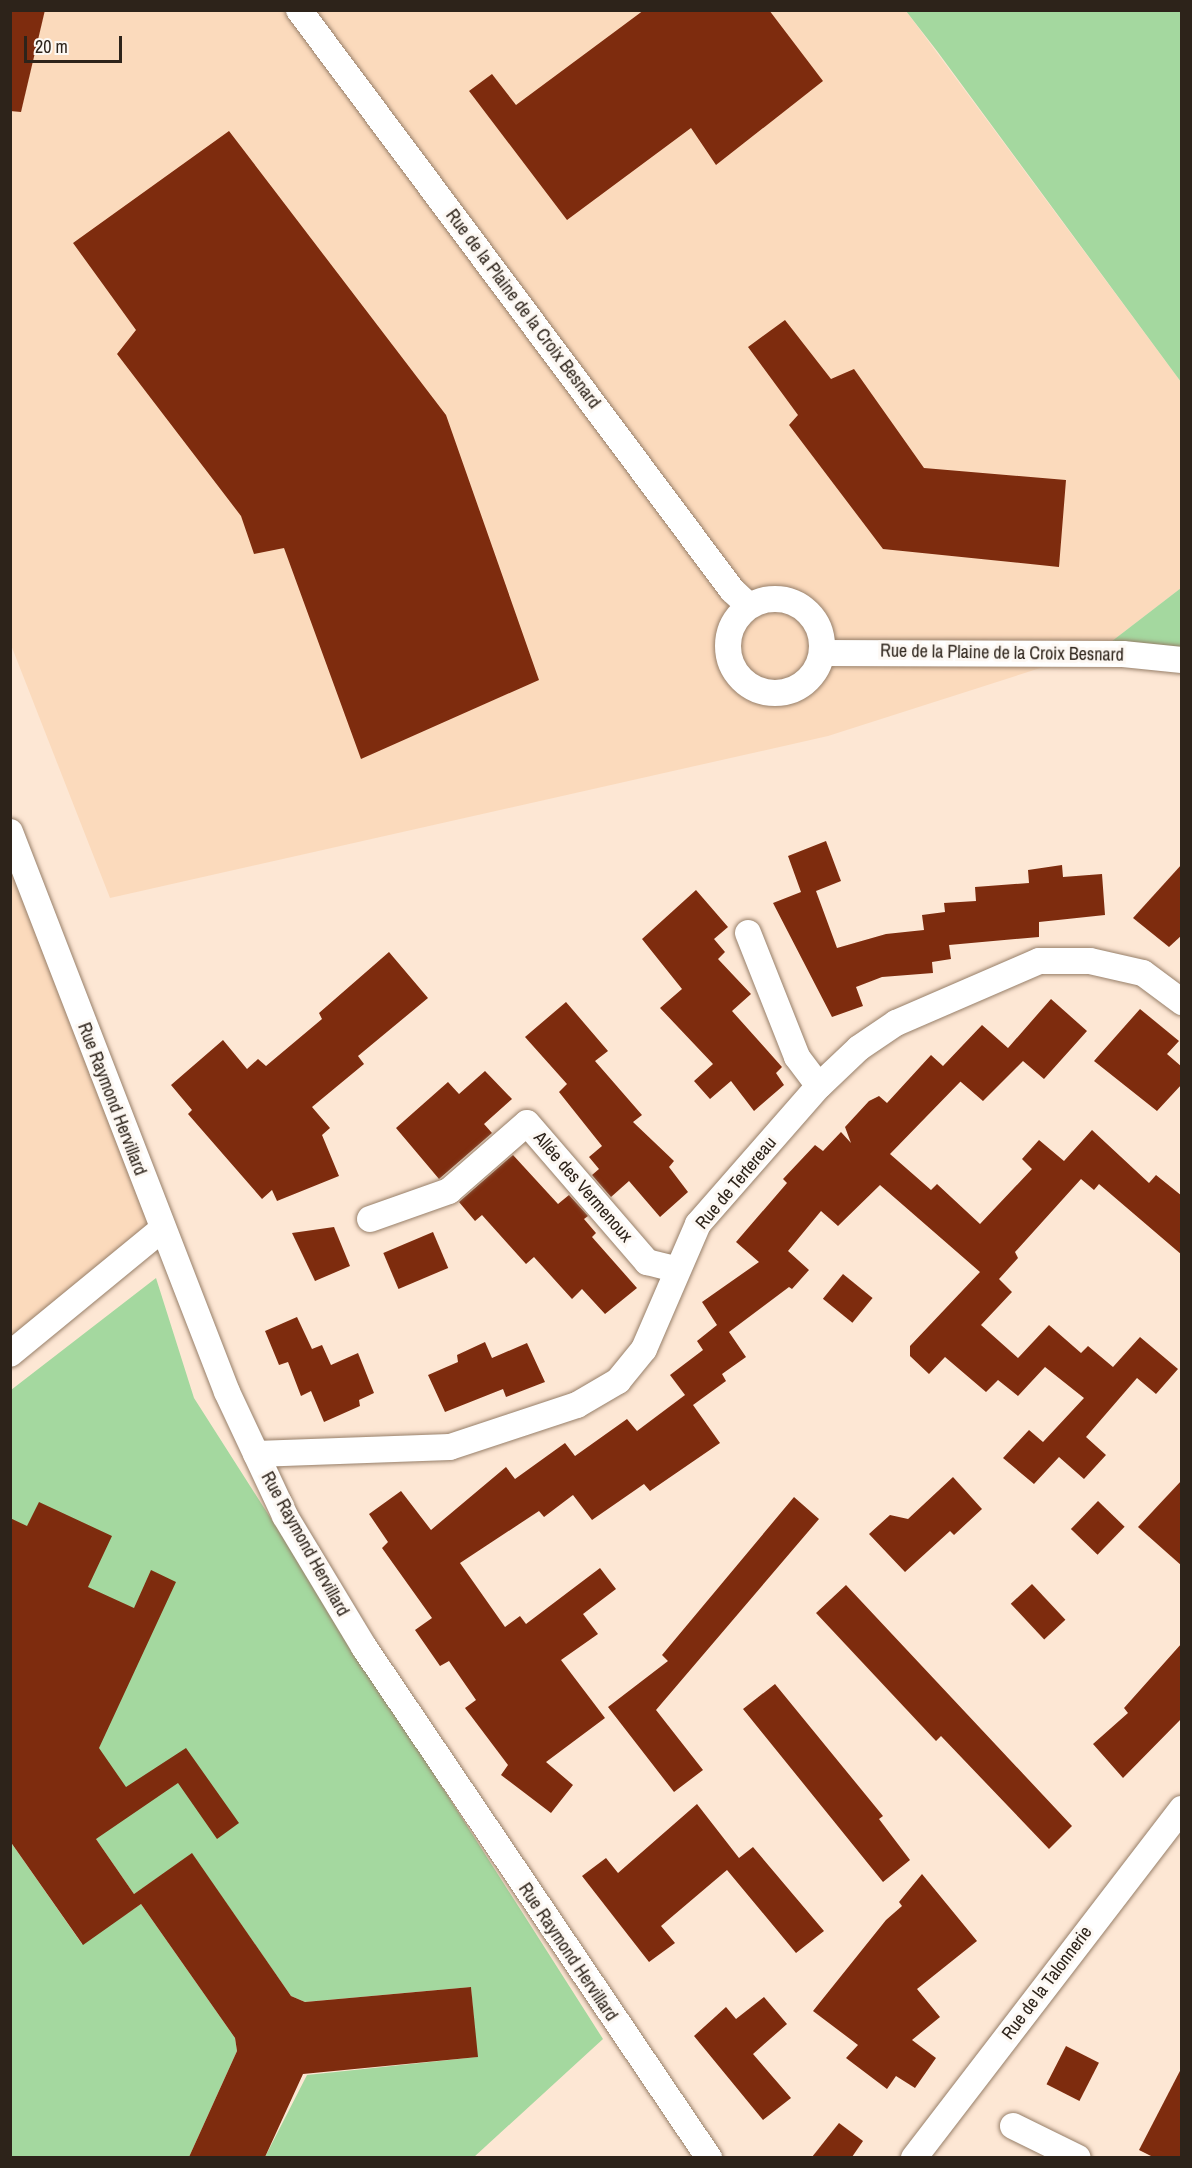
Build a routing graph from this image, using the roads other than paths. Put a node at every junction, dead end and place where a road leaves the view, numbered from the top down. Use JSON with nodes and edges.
{"nodes":[{"id":1,"x":299,"y":10,"type":"edge"},
{"id":2,"x":749,"y":606,"type":"junction"},
{"id":3,"x":822,"y":653,"type":"junction"},
{"id":4,"x":1182,"y":660,"type":"edge"},
{"id":5,"x":10,"y":832,"type":"edge"},
{"id":6,"x":748,"y":933,"type":"dead end"},
{"id":7,"x":1182,"y":1002,"type":"edge"},
{"id":8,"x":819,"y":1086,"type":"junction"},
{"id":9,"x":370,"y":1219,"type":"dead end"},
{"id":10,"x":162,"y":1229,"type":"junction"},
{"id":11,"x":675,"y":1269,"type":"junction"},
{"id":12,"x":10,"y":1354,"type":"edge"},
{"id":13,"x":256,"y":1454,"type":"junction"},
{"id":14,"x":1182,"y":1809,"type":"edge"},
{"id":15,"x":1013,"y":2126,"type":"dead end"},
{"id":16,"x":709,"y":2157,"type":"edge"},
{"id":17,"x":914,"y":2157,"type":"edge"},
{"id":18,"x":1077,"y":2157,"type":"edge"}],
"edges":[{"from":1,"to":2,"type":"street","name":"Rue de la Plaine de la Croix Besnard"},
{"from":2,"to":3,"type":"street"},
{"from":2,"to":3,"type":"street"},
{"from":3,"to":4,"type":"street","name":"Rue de la Plaine de la Croix Besnard"},
{"from":5,"to":10,"type":"street","name":"Rue Raymond Hervillard"},
{"from":6,"to":8,"type":"street"},
{"from":7,"to":8,"type":"street","name":"Rue de Tertereau"},
{"from":8,"to":11,"type":"street","name":"Rue de Tertereau"},
{"from":9,"to":11,"type":"street","name":"Allée des Vermenoux"},
{"from":10,"to":12,"type":"street"},
{"from":10,"to":13,"type":"street","name":"Rue Raymond Hervillard"},
{"from":11,"to":13,"type":"street","name":"Rue de Tertereau"},
{"from":13,"to":16,"type":"street","name":"Rue Raymond Hervillard"},
{"from":14,"to":17,"type":"street","name":"Rue de la Talonnerie"},
{"from":15,"to":18,"type":"street"}]}
